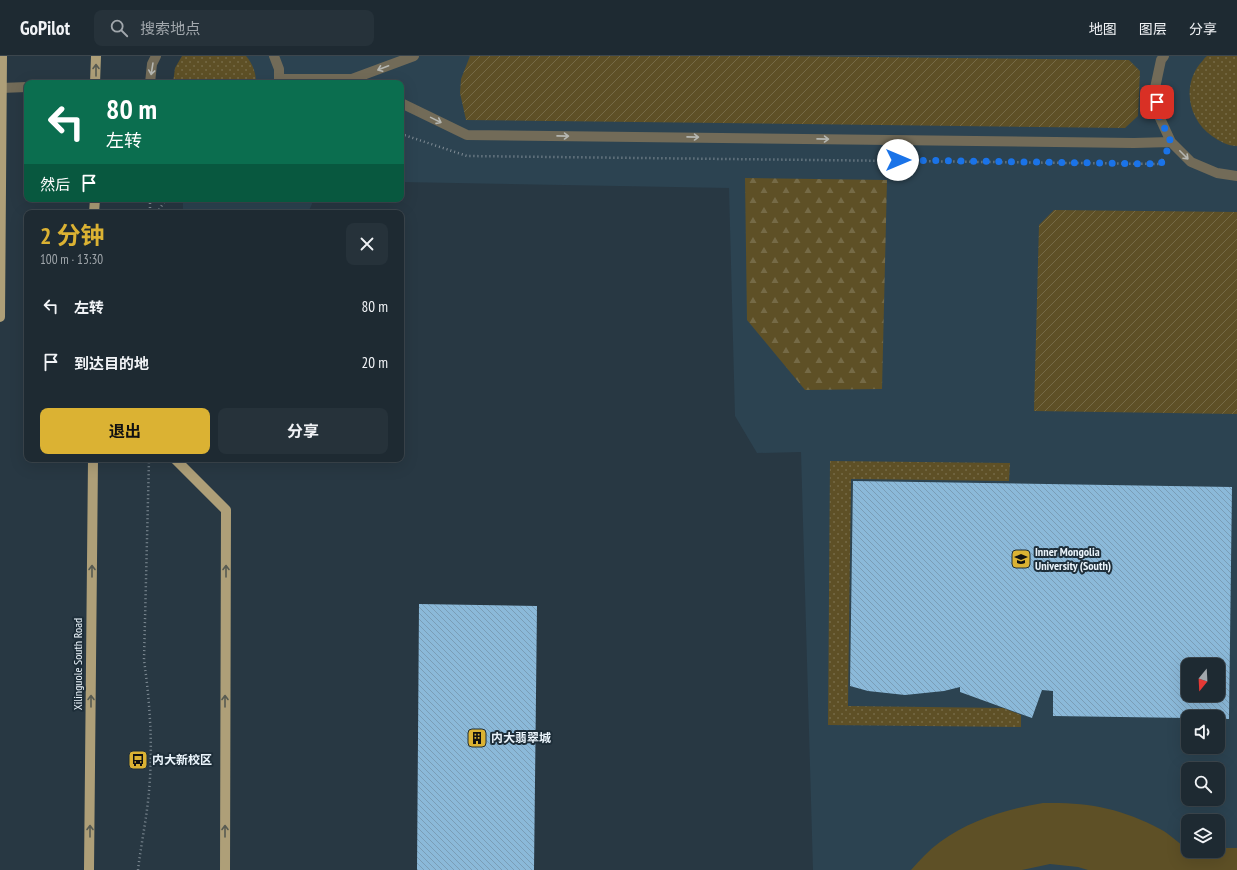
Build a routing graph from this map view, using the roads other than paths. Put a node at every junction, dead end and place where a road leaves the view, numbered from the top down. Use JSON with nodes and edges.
{"nodes":[{"id":1,"x":2,"y":56,"type":"edge"},
{"id":2,"x":96,"y":56,"type":"edge"},
{"id":3,"x":156,"y":56,"type":"edge"},
{"id":4,"x":274,"y":56,"type":"edge"},
{"id":5,"x":414,"y":56,"type":"edge"},
{"id":6,"x":1164,"y":56,"type":"edge"},
{"id":7,"x":95,"y":80,"type":"edge"},
{"id":8,"x":150,"y":80,"type":"edge"},
{"id":9,"x":279,"y":80,"type":"edge"},
{"id":10,"x":358,"y":80,"type":"edge"},
{"id":11,"x":24,"y":87,"type":"edge"},
{"id":12,"x":1,"y":88,"type":"edge"},
{"id":13,"x":404,"y":104,"type":"edge"},
{"id":14,"x":1171,"y":142,"type":"junction"},
{"id":15,"x":1237,"y":176,"type":"edge"},
{"id":16,"x":0,"y":317,"type":"edge"},
{"id":17,"x":93,"y":462,"type":"edge"},
{"id":18,"x":178,"y":462,"type":"edge"},
{"id":19,"x":89,"y":870,"type":"edge"},
{"id":20,"x":225,"y":870,"type":"edge"}],
"edges":[{"from":1,"to":12,"type":"main road"},
{"from":7,"to":2,"type":"main road","one_way":true},
{"from":3,"to":8,"type":"lane","one_way":true},
{"from":4,"to":9,"type":"lane"},
{"from":5,"to":10,"type":"lane","one_way":true},
{"from":6,"to":14,"type":"lane"},
{"from":11,"to":12,"type":"lane"},
{"from":12,"to":16,"type":"main road"},
{"from":13,"to":14,"type":"lane","one_way":true},
{"from":14,"to":15,"type":"lane","one_way":true},
{"from":19,"to":17,"type":"main road","name":"Xilinguole South Road","one_way":true},
{"from":20,"to":18,"type":"main road","one_way":true}]}
